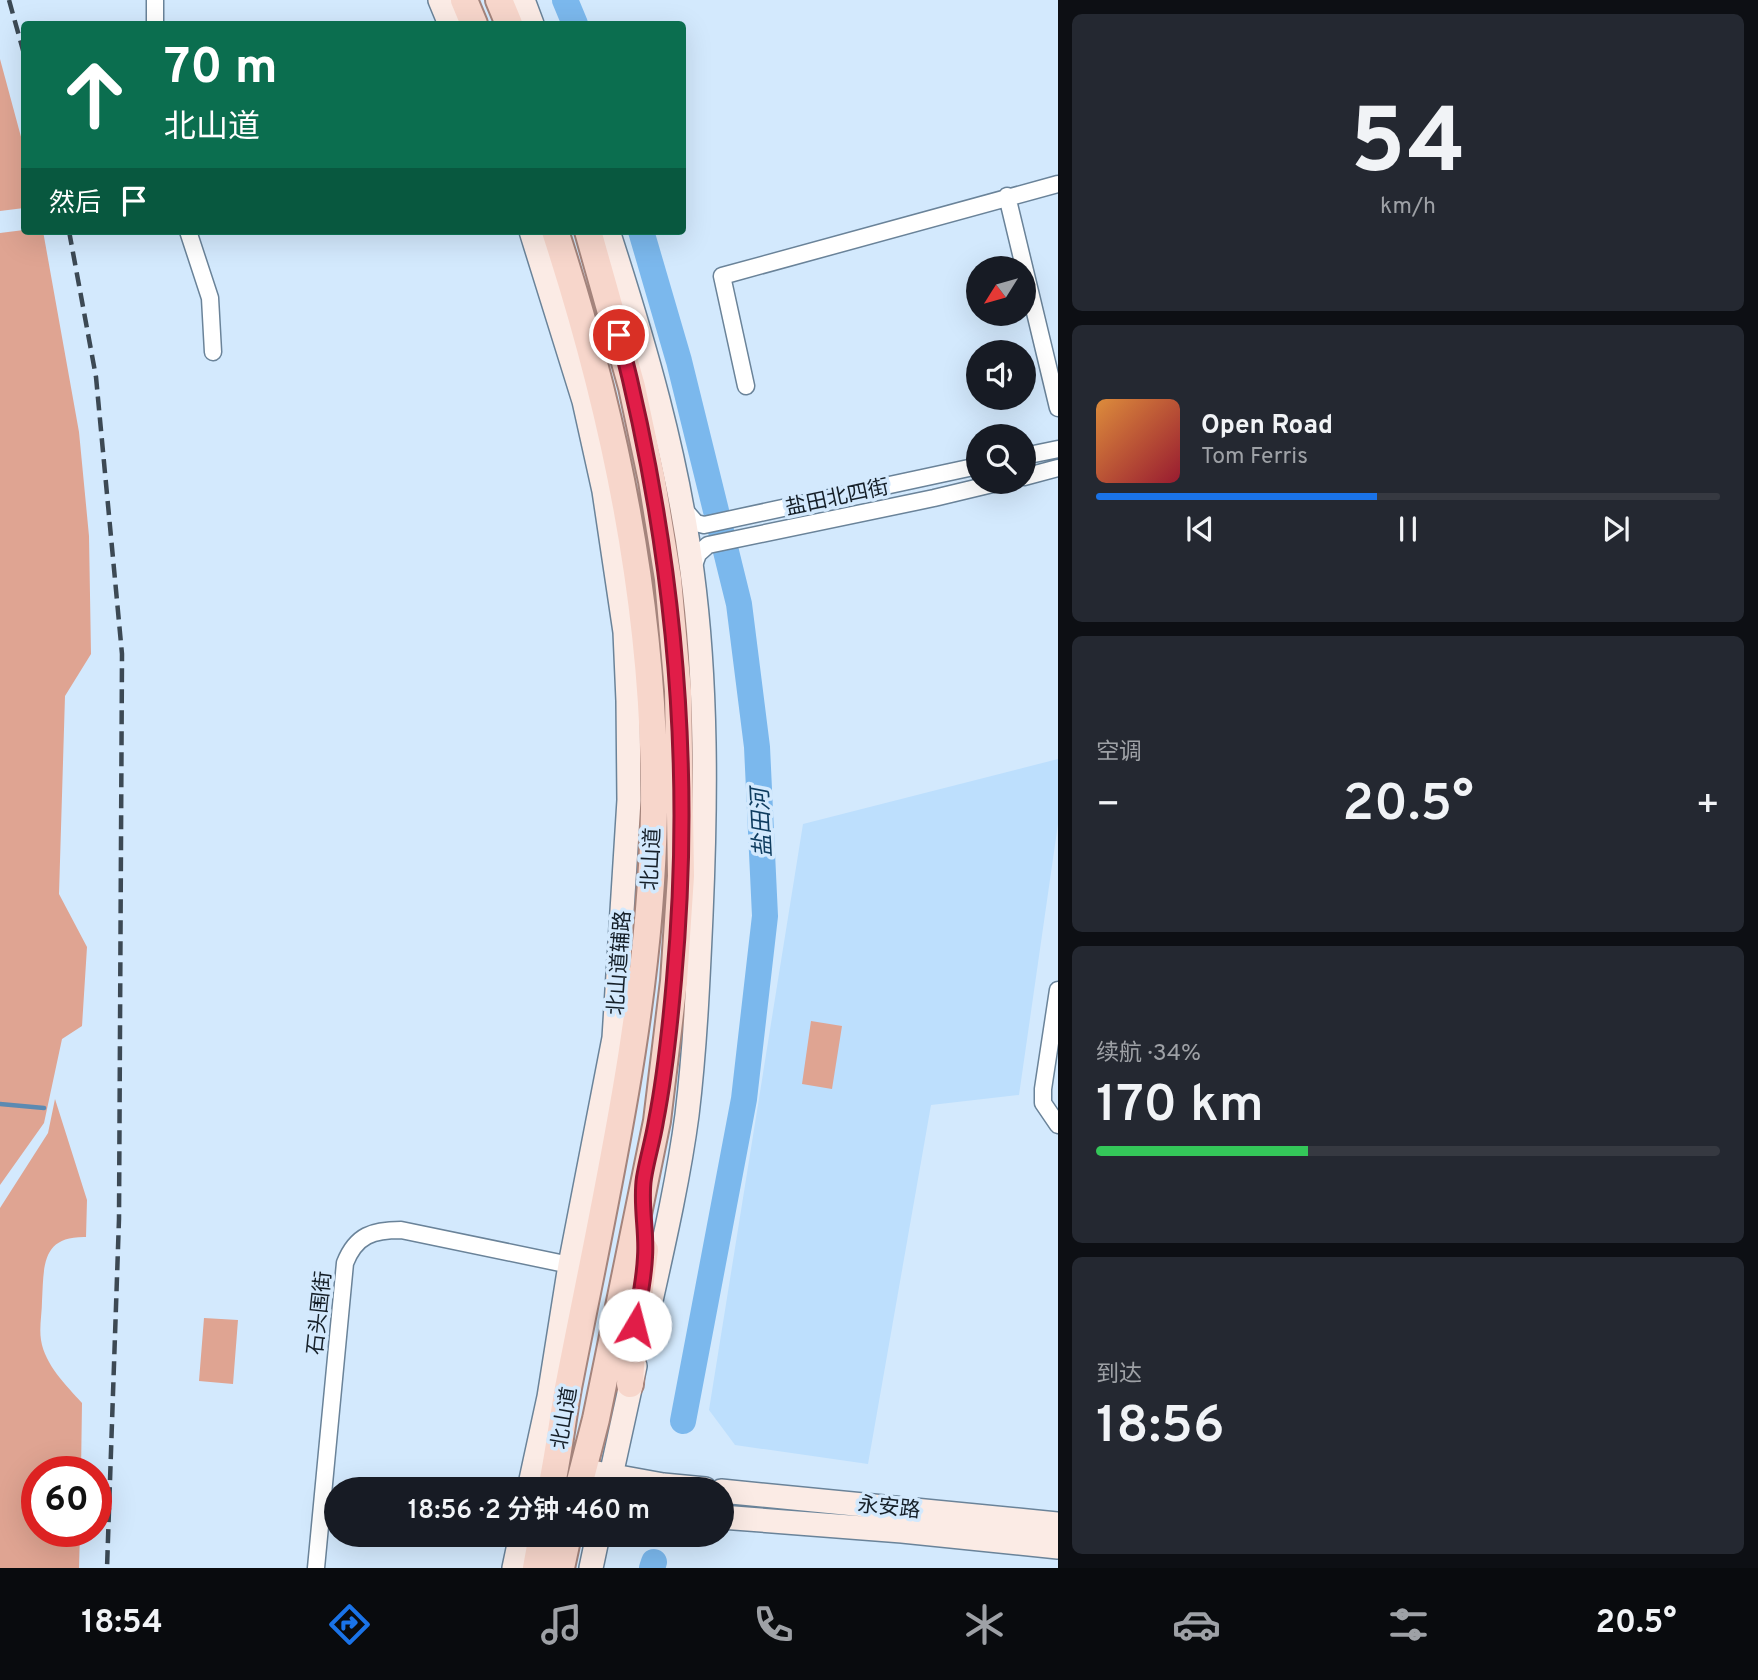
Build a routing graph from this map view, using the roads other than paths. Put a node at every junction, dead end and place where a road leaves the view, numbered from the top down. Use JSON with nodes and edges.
{"nodes":[{"id":1,"x":155,"y":0,"type":"edge"},
{"id":2,"x":440,"y":0,"type":"edge"},
{"id":3,"x":464,"y":0,"type":"edge"},
{"id":4,"x":499,"y":0,"type":"edge"},
{"id":5,"x":523,"y":0,"type":"edge"},
{"id":6,"x":155,"y":21,"type":"edge"},
{"id":7,"x":449,"y":21,"type":"edge"},
{"id":8,"x":473,"y":21,"type":"edge"},
{"id":9,"x":508,"y":21,"type":"edge"},
{"id":10,"x":531,"y":21,"type":"edge"},
{"id":11,"x":1058,"y":184,"type":"edge"},
{"id":12,"x":1007,"y":196,"type":"junction"},
{"id":13,"x":189,"y":235,"type":"edge"},
{"id":14,"x":532,"y":235,"type":"edge"},
{"id":15,"x":556,"y":235,"type":"edge"},
{"id":16,"x":590,"y":235,"type":"edge"},
{"id":17,"x":609,"y":235,"type":"edge"},
{"id":18,"x":213,"y":352,"type":"dead end"},
{"id":19,"x":746,"y":386,"type":"dead end"},
{"id":20,"x":1058,"y":408,"type":"edge"},
{"id":21,"x":1058,"y":449,"type":"edge"},
{"id":22,"x":1036,"y":454,"type":"edge"},
{"id":23,"x":1058,"y":468,"type":"edge"},
{"id":24,"x":966,"y":469,"type":"edge"},
{"id":25,"x":1036,"y":474,"type":"edge"},
{"id":26,"x":966,"y":491,"type":"edge"},
{"id":27,"x":681,"y":505,"type":"junction"},
{"id":28,"x":614,"y":552,"type":"junction"},
{"id":29,"x":637,"y":565,"type":"junction"},
{"id":30,"x":692,"y":571,"type":"junction"},
{"id":31,"x":1058,"y":990,"type":"edge"},
{"id":32,"x":623,"y":1039,"type":"junction"},
{"id":33,"x":1058,"y":1125,"type":"edge"},
{"id":34,"x":643,"y":1180,"type":"junction"},
{"id":35,"x":570,"y":1265,"type":"junction"},
{"id":36,"x":630,"y":1384,"type":"junction"},
{"id":37,"x":547,"y":1477,"type":"edge"},
{"id":38,"x":548,"y":1477,"type":"edge"},
{"id":39,"x":581,"y":1477,"type":"edge"},
{"id":40,"x":611,"y":1477,"type":"edge"},
{"id":41,"x":734,"y":1492,"type":"edge"},
{"id":42,"x":734,"y":1518,"type":"edge"},
{"id":43,"x":1058,"y":1524,"type":"edge"},
{"id":44,"x":518,"y":1547,"type":"edge"},
{"id":45,"x":540,"y":1547,"type":"edge"},
{"id":46,"x":565,"y":1547,"type":"edge"},
{"id":47,"x":595,"y":1547,"type":"edge"},
{"id":48,"x":1058,"y":1547,"type":"edge"},
{"id":49,"x":316,"y":1568,"type":"edge"},
{"id":50,"x":514,"y":1568,"type":"edge"},
{"id":51,"x":536,"y":1568,"type":"edge"},
{"id":52,"x":561,"y":1568,"type":"edge"},
{"id":53,"x":591,"y":1568,"type":"edge"}],
"edges":[{"from":1,"to":6,"type":"street"},
{"from":2,"to":7,"type":"street"},
{"from":3,"to":8,"type":"main road"},
{"from":4,"to":9,"type":"main road"},
{"from":5,"to":10,"type":"street"},
{"from":11,"to":12,"type":"street"},
{"from":12,"to":19,"type":"street"},
{"from":12,"to":20,"type":"street"},
{"from":13,"to":18,"type":"street"},
{"from":14,"to":28,"type":"street","name":"北山道辅路"},
{"from":15,"to":29,"type":"main road","name":"北山道"},
{"from":16,"to":34,"type":"main road","name":"北山道"},
{"from":17,"to":27,"type":"street"},
{"from":21,"to":22,"type":"street"},
{"from":23,"to":25,"type":"street"},
{"from":24,"to":27,"type":"street","name":"盐田北四街"},
{"from":26,"to":30,"type":"street","name":"盐田北四街"},
{"from":27,"to":30,"type":"street"},
{"from":28,"to":29,"type":"street"},
{"from":28,"to":32,"type":"street","name":"北山道辅路"},
{"from":29,"to":32,"type":"main road","name":"北山道"},
{"from":30,"to":36,"type":"street"},
{"from":31,"to":33,"type":"street"},
{"from":32,"to":35,"type":"street","name":"北山道辅路"},
{"from":32,"to":38,"type":"main road","name":"北山道"},
{"from":34,"to":36,"type":"main road"},
{"from":34,"to":39,"type":"main road","name":"北山道"},
{"from":35,"to":37,"type":"street","name":"北山道辅路"},
{"from":35,"to":49,"type":"street","name":"石头围街"},
{"from":36,"to":40,"type":"street"},
{"from":41,"to":43,"type":"street","name":"永安路"},
{"from":42,"to":48,"type":"street","name":"永安路"},
{"from":44,"to":50,"type":"street"},
{"from":45,"to":51,"type":"main road"},
{"from":46,"to":52,"type":"main road"},
{"from":47,"to":53,"type":"street"}]}
